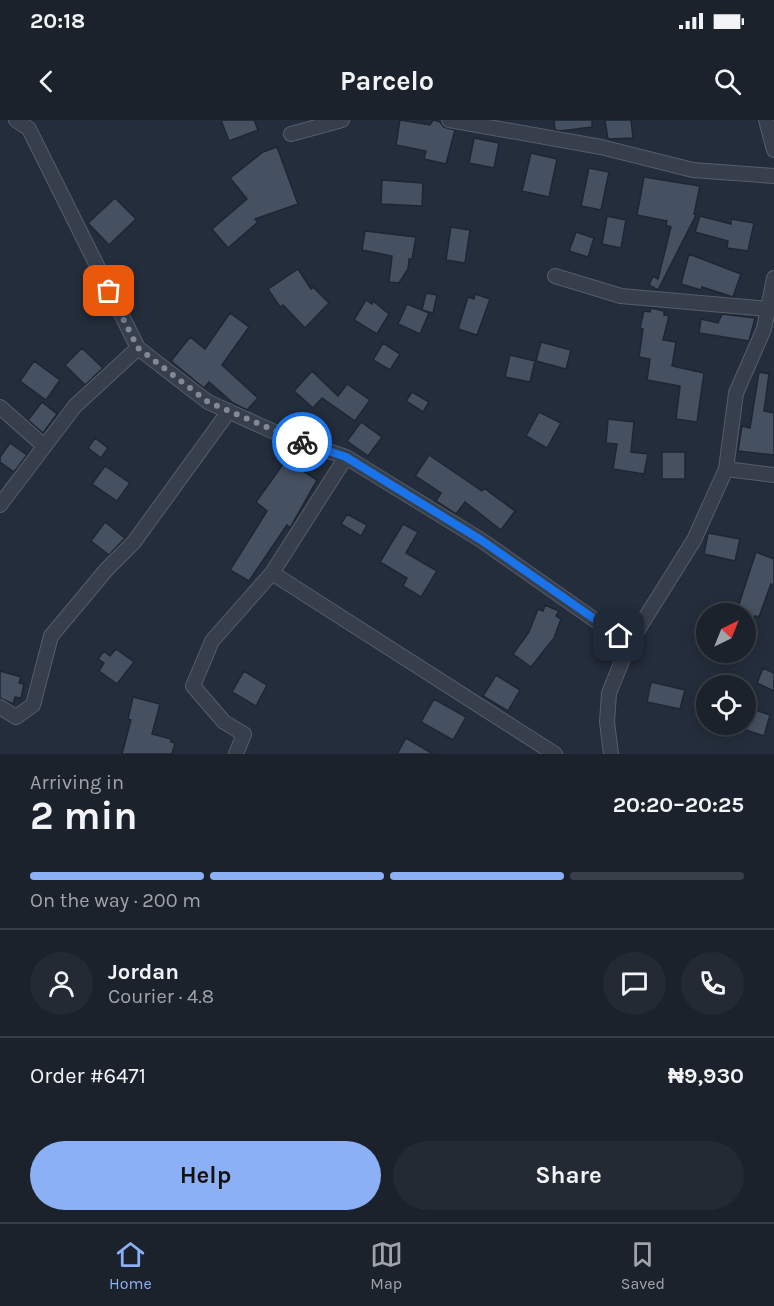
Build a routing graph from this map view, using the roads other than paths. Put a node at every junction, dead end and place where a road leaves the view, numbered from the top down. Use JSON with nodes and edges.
{"nodes":[{"id":1,"x":16,"y":120,"type":"edge"},
{"id":2,"x":342,"y":120,"type":"edge"},
{"id":3,"x":449,"y":120,"type":"edge"},
{"id":4,"x":766,"y":120,"type":"edge"},
{"id":5,"x":291,"y":134,"type":"dead end"},
{"id":6,"x":774,"y":150,"type":"edge"},
{"id":7,"x":774,"y":176,"type":"edge"},
{"id":8,"x":555,"y":276,"type":"dead end"},
{"id":9,"x":774,"y":278,"type":"edge"},
{"id":10,"x":768,"y":309,"type":"junction"},
{"id":11,"x":138,"y":348,"type":"junction"},
{"id":12,"x":0,"y":407,"type":"edge"},
{"id":13,"x":229,"y":411,"type":"junction"},
{"id":14,"x":43,"y":445,"type":"junction"},
{"id":15,"x":346,"y":457,"type":"junction"},
{"id":16,"x":726,"y":469,"type":"junction"},
{"id":17,"x":774,"y":475,"type":"edge"},
{"id":18,"x":0,"y":505,"type":"edge"},
{"id":19,"x":272,"y":573,"type":"junction"},
{"id":20,"x":629,"y":644,"type":"junction"},
{"id":21,"x":0,"y":707,"type":"edge"},
{"id":22,"x":236,"y":754,"type":"edge"},
{"id":23,"x":555,"y":754,"type":"edge"},
{"id":24,"x":611,"y":754,"type":"edge"}],
"edges":[{"from":1,"to":11,"type":"street"},
{"from":2,"to":5,"type":"street"},
{"from":3,"to":7,"type":"street"},
{"from":4,"to":6,"type":"street"},
{"from":8,"to":10,"type":"street"},
{"from":9,"to":10,"type":"street"},
{"from":10,"to":16,"type":"street"},
{"from":11,"to":13,"type":"street"},
{"from":11,"to":14,"type":"street"},
{"from":12,"to":14,"type":"street"},
{"from":13,"to":15,"type":"street"},
{"from":13,"to":21,"type":"street"},
{"from":14,"to":18,"type":"street"},
{"from":15,"to":19,"type":"street"},
{"from":15,"to":20,"type":"street"},
{"from":16,"to":17,"type":"street"},
{"from":16,"to":20,"type":"street"},
{"from":19,"to":22,"type":"street"},
{"from":19,"to":23,"type":"street"},
{"from":20,"to":24,"type":"street"}]}
